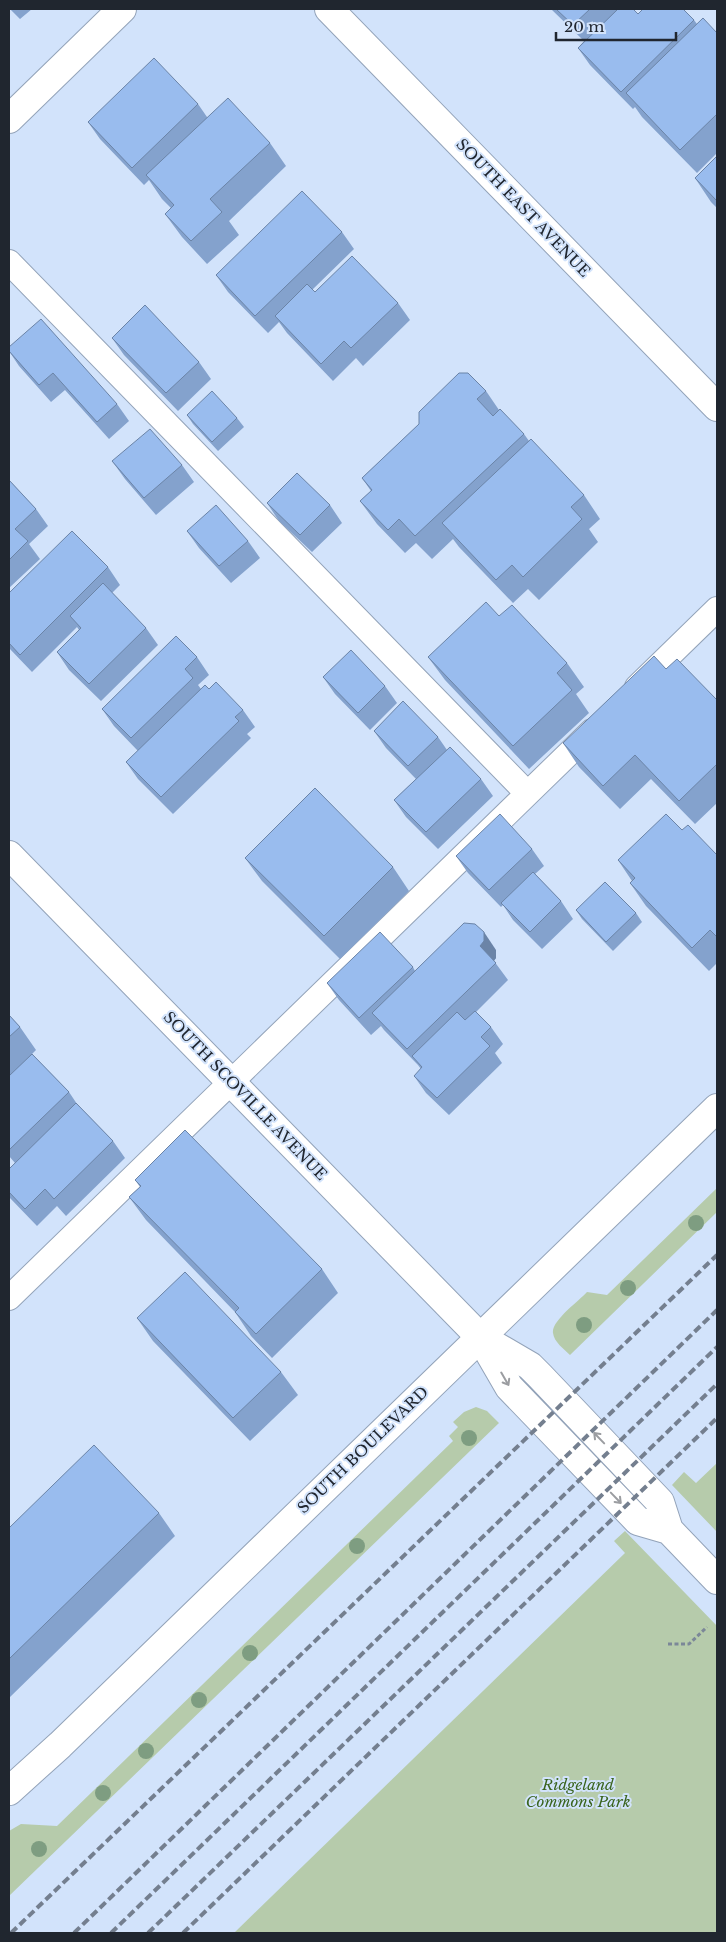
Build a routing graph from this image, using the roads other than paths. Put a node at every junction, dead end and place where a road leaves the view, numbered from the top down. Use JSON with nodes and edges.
{"nodes":[{"id":1,"x":122,"y":9,"type":"edge"},
{"id":2,"x":329,"y":9,"type":"edge"},
{"id":3,"x":9,"y":119,"type":"edge"},
{"id":4,"x":9,"y":262,"type":"edge"},
{"id":5,"x":717,"y":407,"type":"edge"},
{"id":6,"x":717,"y":609,"type":"edge"},
{"id":7,"x":527,"y":793,"type":"junction"},
{"id":8,"x":9,"y":855,"type":"edge"},
{"id":9,"x":231,"y":1082,"type":"junction"},
{"id":10,"x":717,"y":1108,"type":"edge"},
{"id":11,"x":9,"y":1298,"type":"edge"},
{"id":12,"x":480,"y":1337,"type":"junction"},
{"id":13,"x":717,"y":1580,"type":"edge"},
{"id":14,"x":9,"y":1791,"type":"edge"}],
"edges":[{"from":1,"to":3,"type":"street"},
{"from":2,"to":5,"type":"street","name":"SOUTH EAST AVENUE"},
{"from":4,"to":7,"type":"lane"},
{"from":6,"to":7,"type":"lane"},
{"from":7,"to":9,"type":"lane"},
{"from":8,"to":9,"type":"street","name":"SOUTH SCOVILLE AVENUE"},
{"from":9,"to":11,"type":"lane"},
{"from":9,"to":12,"type":"street","name":"SOUTH SCOVILLE AVENUE"},
{"from":10,"to":12,"type":"street","name":"SOUTH BOULEVARD"},
{"from":12,"to":13,"type":"street","name":"SOUTH SCOVILLE AVENUE"},
{"from":12,"to":14,"type":"street","name":"SOUTH BOULEVARD"}]}
